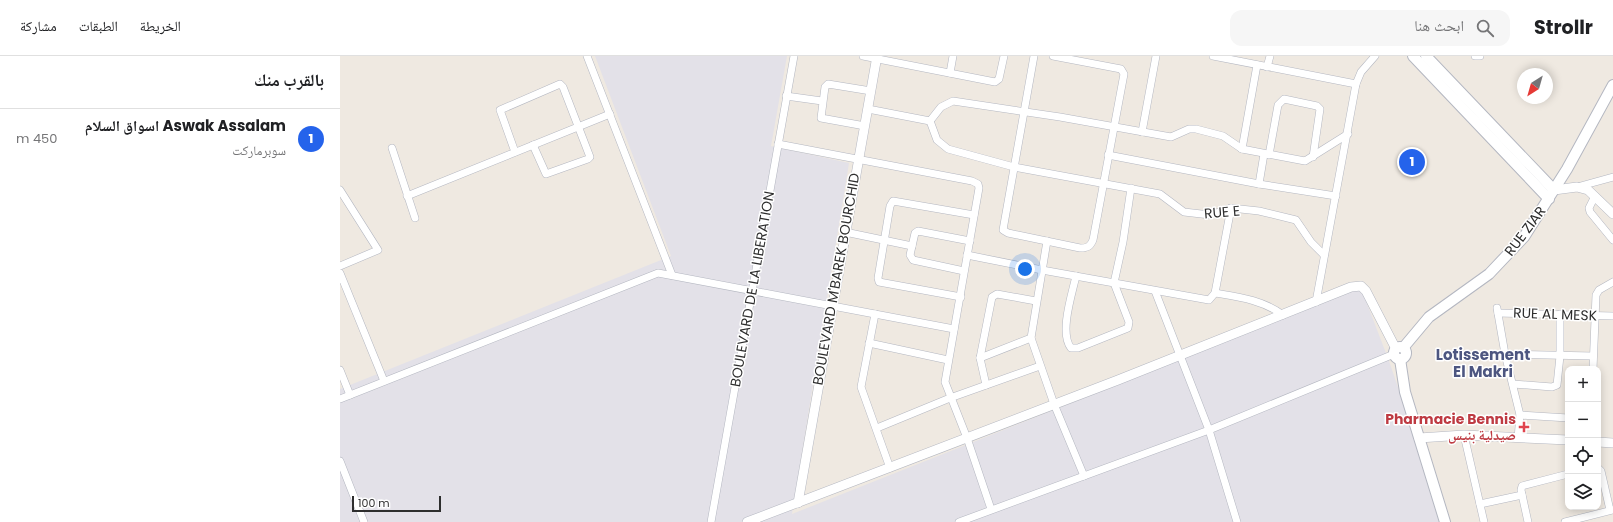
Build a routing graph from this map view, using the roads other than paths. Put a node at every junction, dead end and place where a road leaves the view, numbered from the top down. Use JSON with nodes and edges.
{"nodes":[{"id":1,"x":587,"y":56,"type":"edge"},
{"id":2,"x":794,"y":56,"type":"edge"},
{"id":3,"x":863,"y":56,"type":"edge"},
{"id":4,"x":953,"y":56,"type":"edge"},
{"id":5,"x":1004,"y":56,"type":"edge"},
{"id":6,"x":1034,"y":56,"type":"edge"},
{"id":7,"x":1053,"y":56,"type":"edge"},
{"id":8,"x":1156,"y":56,"type":"edge"},
{"id":9,"x":1217,"y":56,"type":"edge"},
{"id":10,"x":1270,"y":56,"type":"edge"},
{"id":11,"x":1375,"y":56,"type":"edge"},
{"id":12,"x":1413,"y":56,"type":"edge"},
{"id":13,"x":1426,"y":56,"type":"edge"},
{"id":14,"x":1475,"y":56,"type":"edge"},
{"id":15,"x":1480,"y":56,"type":"edge"},
{"id":16,"x":877,"y":57,"type":"edge"},
{"id":17,"x":1080,"y":59,"type":"edge"},
{"id":18,"x":1257,"y":65,"type":"junction"},
{"id":19,"x":1267,"y":67,"type":"junction"},
{"id":20,"x":950,"y":73,"type":"junction"},
{"id":21,"x":1356,"y":84,"type":"junction"},
{"id":22,"x":1613,"y":86,"type":"edge"},
{"id":23,"x":871,"y":91,"type":"junction"},
{"id":24,"x":1455,"y":93,"type":"junction"},
{"id":25,"x":786,"y":96,"type":"junction"},
{"id":26,"x":822,"y":101,"type":"junction"},
{"id":27,"x":868,"y":109,"type":"junction"},
{"id":28,"x":1023,"y":111,"type":"junction"},
{"id":29,"x":610,"y":114,"type":"junction"},
{"id":30,"x":930,"y":121,"type":"junction"},
{"id":31,"x":578,"y":126,"type":"junction"},
{"id":32,"x":865,"y":126,"type":"junction"},
{"id":33,"x":1115,"y":126,"type":"junction"},
{"id":34,"x":1142,"y":132,"type":"junction"},
{"id":35,"x":1348,"y":134,"type":"junction"},
{"id":36,"x":778,"y":144,"type":"junction"},
{"id":37,"x":533,"y":145,"type":"junction"},
{"id":38,"x":392,"y":148,"type":"dead end"},
{"id":39,"x":1242,"y":149,"type":"junction"},
{"id":40,"x":515,"y":152,"type":"junction"},
{"id":41,"x":1267,"y":154,"type":"junction"},
{"id":42,"x":1108,"y":155,"type":"junction"},
{"id":43,"x":1313,"y":156,"type":"junction"},
{"id":44,"x":858,"y":159,"type":"junction"},
{"id":45,"x":1014,"y":167,"type":"junction"},
{"id":46,"x":1613,"y":177,"type":"edge"},
{"id":47,"x":1104,"y":184,"type":"junction"},
{"id":48,"x":1259,"y":184,"type":"junction"},
{"id":49,"x":1577,"y":187,"type":"junction"},
{"id":50,"x":1131,"y":188,"type":"junction"},
{"id":51,"x":340,"y":190,"type":"edge"},
{"id":52,"x":1552,"y":194,"type":"junction"},
{"id":53,"x":407,"y":196,"type":"junction"},
{"id":54,"x":1336,"y":196,"type":"junction"},
{"id":55,"x":1595,"y":196,"type":"junction"},
{"id":56,"x":1231,"y":208,"type":"junction"},
{"id":57,"x":1613,"y":214,"type":"edge"},
{"id":58,"x":974,"y":215,"type":"junction"},
{"id":59,"x":415,"y":218,"type":"dead end"},
{"id":60,"x":845,"y":232,"type":"junction"},
{"id":61,"x":883,"y":240,"type":"junction"},
{"id":62,"x":1613,"y":240,"type":"edge"},
{"id":63,"x":970,"y":241,"type":"junction"},
{"id":64,"x":1047,"y":241,"type":"junction"},
{"id":65,"x":912,"y":246,"type":"junction"},
{"id":66,"x":967,"y":255,"type":"junction"},
{"id":67,"x":1324,"y":255,"type":"junction"},
{"id":68,"x":340,"y":266,"type":"edge"},
{"id":69,"x":1042,"y":270,"type":"junction"},
{"id":70,"x":964,"y":271,"type":"junction"},
{"id":71,"x":340,"y":273,"type":"edge"},
{"id":72,"x":672,"y":275,"type":"junction"},
{"id":73,"x":1076,"y":276,"type":"junction"},
{"id":74,"x":1613,"y":282,"type":"edge"},
{"id":75,"x":1114,"y":283,"type":"junction"},
{"id":76,"x":752,"y":291,"type":"junction"},
{"id":77,"x":1154,"y":291,"type":"junction"},
{"id":78,"x":1215,"y":293,"type":"junction"},
{"id":79,"x":961,"y":297,"type":"junction"},
{"id":80,"x":1036,"y":301,"type":"junction"},
{"id":81,"x":1316,"y":302,"type":"junction"},
{"id":82,"x":832,"y":305,"type":"junction"},
{"id":83,"x":875,"y":314,"type":"junction"},
{"id":84,"x":1560,"y":314,"type":"junction"},
{"id":85,"x":1283,"y":315,"type":"junction"},
{"id":86,"x":1596,"y":315,"type":"junction"},
{"id":87,"x":1613,"y":316,"type":"edge"},
{"id":88,"x":954,"y":329,"type":"junction"},
{"id":89,"x":1031,"y":338,"type":"junction"},
{"id":90,"x":869,"y":343,"type":"junction"},
{"id":91,"x":1398,"y":353,"type":"junction"},
{"id":92,"x":1505,"y":354,"type":"junction"},
{"id":93,"x":1179,"y":355,"type":"junction"},
{"id":94,"x":1560,"y":356,"type":"junction"},
{"id":95,"x":1593,"y":356,"type":"junction"},
{"id":96,"x":980,"y":358,"type":"junction"},
{"id":97,"x":948,"y":360,"type":"junction"},
{"id":98,"x":1040,"y":366,"type":"junction"},
{"id":99,"x":1593,"y":366,"type":"edge"},
{"id":100,"x":340,"y":370,"type":"edge"},
{"id":101,"x":384,"y":381,"type":"junction"},
{"id":102,"x":1513,"y":384,"type":"junction"},
{"id":103,"x":986,"y":385,"type":"junction"},
{"id":104,"x":350,"y":395,"type":"junction"},
{"id":105,"x":950,"y":398,"type":"junction"},
{"id":106,"x":340,"y":399,"type":"edge"},
{"id":107,"x":1054,"y":404,"type":"junction"},
{"id":108,"x":1520,"y":415,"type":"junction"},
{"id":109,"x":1565,"y":418,"type":"edge"},
{"id":110,"x":877,"y":428,"type":"junction"},
{"id":111,"x":1209,"y":430,"type":"junction"},
{"id":112,"x":1464,"y":435,"type":"junction"},
{"id":113,"x":967,"y":438,"type":"junction"},
{"id":114,"x":1419,"y":438,"type":"junction"},
{"id":115,"x":1518,"y":438,"type":"junction"},
{"id":116,"x":1565,"y":440,"type":"edge"},
{"id":117,"x":1601,"y":442,"type":"edge"},
{"id":118,"x":1613,"y":443,"type":"edge"},
{"id":119,"x":340,"y":461,"type":"edge"},
{"id":120,"x":890,"y":468,"type":"junction"},
{"id":121,"x":1601,"y":470,"type":"edge"},
{"id":122,"x":1565,"y":475,"type":"edge"},
{"id":123,"x":1084,"y":476,"type":"junction"},
{"id":124,"x":1521,"y":493,"type":"junction"},
{"id":125,"x":798,"y":503,"type":"junction"},
{"id":126,"x":1480,"y":504,"type":"junction"},
{"id":127,"x":991,"y":509,"type":"junction"},
{"id":128,"x":1612,"y":510,"type":"edge"},
{"id":129,"x":364,"y":522,"type":"edge"},
{"id":130,"x":711,"y":522,"type":"edge"},
{"id":131,"x":747,"y":522,"type":"edge"},
{"id":132,"x":959,"y":522,"type":"edge"},
{"id":133,"x":1236,"y":522,"type":"edge"},
{"id":134,"x":1446,"y":522,"type":"edge"},
{"id":135,"x":1484,"y":522,"type":"edge"},
{"id":136,"x":1528,"y":522,"type":"edge"},
{"id":137,"x":1565,"y":522,"type":"edge"}],
"edges":[{"from":1,"to":29,"type":"street"},
{"from":2,"to":25,"type":"street","name":"BOULEVARD DE LA LIBERATION"},
{"from":3,"to":16,"type":"street"},
{"from":4,"to":20,"type":"street"},
{"from":5,"to":20,"type":"street"},
{"from":6,"to":28,"type":"street"},
{"from":7,"to":17,"type":"street"},
{"from":8,"to":34,"type":"street"},
{"from":9,"to":18,"type":"street"},
{"from":10,"to":19,"type":"street"},
{"from":11,"to":21,"type":"street"},
{"from":12,"to":24,"type":"main road"},
{"from":13,"to":24,"type":"main road"},
{"from":14,"to":15,"type":"street"},
{"from":16,"to":20,"type":"street"},
{"from":16,"to":23,"type":"street","name":"BOULEVARD M'BAREK BOURCHID"},
{"from":17,"to":33,"type":"street"},
{"from":18,"to":19,"type":"street"},
{"from":18,"to":39,"type":"street"},
{"from":19,"to":21,"type":"street"},
{"from":21,"to":35,"type":"street"},
{"from":22,"to":52,"type":"main road","name":"RUE ZIAR"},
{"from":23,"to":26,"type":"street"},
{"from":23,"to":27,"type":"street","name":"BOULEVARD M'BAREK BOURCHID"},
{"from":24,"to":52,"type":"main road"},
{"from":25,"to":26,"type":"street"},
{"from":25,"to":36,"type":"street","name":"BOULEVARD DE LA LIBERATION"},
{"from":26,"to":32,"type":"street"},
{"from":27,"to":30,"type":"street"},
{"from":27,"to":32,"type":"street","name":"BOULEVARD M'BAREK BOURCHID"},
{"from":28,"to":30,"type":"street"},
{"from":28,"to":33,"type":"street"},
{"from":28,"to":45,"type":"street"},
{"from":29,"to":31,"type":"street"},
{"from":29,"to":72,"type":"street"},
{"from":30,"to":45,"type":"street","name":"RUE E"},
{"from":31,"to":37,"type":"street"},
{"from":31,"to":37,"type":"street"},
{"from":31,"to":40,"type":"street"},
{"from":32,"to":44,"type":"street","name":"BOULEVARD M'BAREK BOURCHID"},
{"from":33,"to":34,"type":"street"},
{"from":33,"to":42,"type":"street"},
{"from":34,"to":39,"type":"street"},
{"from":35,"to":43,"type":"street"},
{"from":35,"to":54,"type":"street"},
{"from":36,"to":44,"type":"street"},
{"from":36,"to":76,"type":"street","name":"BOULEVARD DE LA LIBERATION"},
{"from":37,"to":40,"type":"street"},
{"from":38,"to":53,"type":"street"},
{"from":39,"to":41,"type":"street"},
{"from":40,"to":53,"type":"street"},
{"from":41,"to":43,"type":"street"},
{"from":41,"to":43,"type":"street"},
{"from":41,"to":48,"type":"street"},
{"from":42,"to":47,"type":"street"},
{"from":42,"to":48,"type":"street"},
{"from":44,"to":58,"type":"street"},
{"from":44,"to":60,"type":"street","name":"BOULEVARD M'BAREK BOURCHID"},
{"from":45,"to":47,"type":"street","name":"RUE E"},
{"from":45,"to":64,"type":"street"},
{"from":46,"to":49,"type":"street"},
{"from":47,"to":50,"type":"street","name":"RUE E"},
{"from":47,"to":64,"type":"street"},
{"from":48,"to":54,"type":"street"},
{"from":49,"to":52,"type":"street"},
{"from":49,"to":55,"type":"street"},
{"from":50,"to":56,"type":"street","name":"RUE E"},
{"from":50,"to":75,"type":"street"},
{"from":51,"to":68,"type":"street"},
{"from":52,"to":91,"type":"main road","name":"RUE ZIAR"},
{"from":53,"to":59,"type":"street"},
{"from":54,"to":67,"type":"street"},
{"from":55,"to":57,"type":"street"},
{"from":55,"to":62,"type":"street"},
{"from":56,"to":67,"type":"street","name":"RUE E"},
{"from":56,"to":78,"type":"street"},
{"from":58,"to":61,"type":"street"},
{"from":58,"to":63,"type":"street"},
{"from":60,"to":61,"type":"street"},
{"from":60,"to":82,"type":"street","name":"BOULEVARD M'BAREK BOURCHID"},
{"from":61,"to":65,"type":"street"},
{"from":61,"to":79,"type":"street"},
{"from":63,"to":65,"type":"street"},
{"from":63,"to":66,"type":"street"},
{"from":64,"to":69,"type":"street"},
{"from":65,"to":70,"type":"street"},
{"from":66,"to":69,"type":"street"},
{"from":66,"to":70,"type":"street"},
{"from":67,"to":81,"type":"street"},
{"from":69,"to":73,"type":"street"},
{"from":69,"to":80,"type":"street"},
{"from":70,"to":79,"type":"street"},
{"from":71,"to":101,"type":"street"},
{"from":72,"to":76,"type":"street"},
{"from":72,"to":101,"type":"street"},
{"from":73,"to":75,"type":"street"},
{"from":73,"to":75,"type":"street"},
{"from":74,"to":86,"type":"street"},
{"from":75,"to":77,"type":"street"},
{"from":76,"to":82,"type":"street"},
{"from":76,"to":130,"type":"street","name":"BOULEVARD DE LA LIBERATION"},
{"from":77,"to":78,"type":"street"},
{"from":77,"to":93,"type":"street"},
{"from":78,"to":85,"type":"street"},
{"from":79,"to":88,"type":"street"},
{"from":80,"to":89,"type":"street"},
{"from":80,"to":96,"type":"street"},
{"from":81,"to":85,"type":"street"},
{"from":81,"to":91,"type":"street"},
{"from":82,"to":83,"type":"street"},
{"from":82,"to":125,"type":"street","name":"BOULEVARD M'BAREK BOURCHID"},
{"from":83,"to":88,"type":"street"},
{"from":83,"to":90,"type":"street"},
{"from":84,"to":86,"type":"street","name":"RUE AL MESK"},
{"from":84,"to":92,"type":"street","name":"RUE AL MESK"},
{"from":84,"to":94,"type":"street"},
{"from":85,"to":93,"type":"street"},
{"from":86,"to":87,"type":"street","name":"RUE AL MESK"},
{"from":86,"to":95,"type":"street"},
{"from":88,"to":97,"type":"street"},
{"from":89,"to":96,"type":"street"},
{"from":89,"to":98,"type":"street"},
{"from":90,"to":97,"type":"street"},
{"from":90,"to":110,"type":"street"},
{"from":91,"to":111,"type":"street"},
{"from":91,"to":114,"type":"main road"},
{"from":92,"to":94,"type":"street"},
{"from":92,"to":102,"type":"street"},
{"from":93,"to":107,"type":"street"},
{"from":93,"to":111,"type":"street"},
{"from":94,"to":95,"type":"street"},
{"from":94,"to":102,"type":"street"},
{"from":95,"to":99,"type":"street"},
{"from":96,"to":103,"type":"street"},
{"from":97,"to":105,"type":"street"},
{"from":98,"to":103,"type":"street"},
{"from":98,"to":107,"type":"street"},
{"from":100,"to":104,"type":"street"},
{"from":101,"to":104,"type":"street"},
{"from":102,"to":108,"type":"street"},
{"from":103,"to":105,"type":"street"},
{"from":104,"to":106,"type":"street"},
{"from":105,"to":110,"type":"street"},
{"from":105,"to":113,"type":"street"},
{"from":107,"to":113,"type":"street"},
{"from":107,"to":123,"type":"street"},
{"from":108,"to":109,"type":"street"},
{"from":108,"to":115,"type":"street"},
{"from":110,"to":120,"type":"street"},
{"from":111,"to":123,"type":"street"},
{"from":111,"to":133,"type":"street"},
{"from":112,"to":114,"type":"street"},
{"from":112,"to":115,"type":"street"},
{"from":112,"to":126,"type":"street"},
{"from":113,"to":120,"type":"street"},
{"from":113,"to":127,"type":"street"},
{"from":114,"to":134,"type":"main road"},
{"from":115,"to":116,"type":"street"},
{"from":117,"to":118,"type":"street"},
{"from":119,"to":129,"type":"street"},
{"from":120,"to":125,"type":"street"},
{"from":121,"to":128,"type":"street"},
{"from":122,"to":124,"type":"street"},
{"from":123,"to":127,"type":"street"},
{"from":124,"to":126,"type":"street"},
{"from":124,"to":136,"type":"street"},
{"from":125,"to":131,"type":"street"},
{"from":126,"to":135,"type":"street"},
{"from":127,"to":132,"type":"street"},
{"from":128,"to":137,"type":"street"}]}
